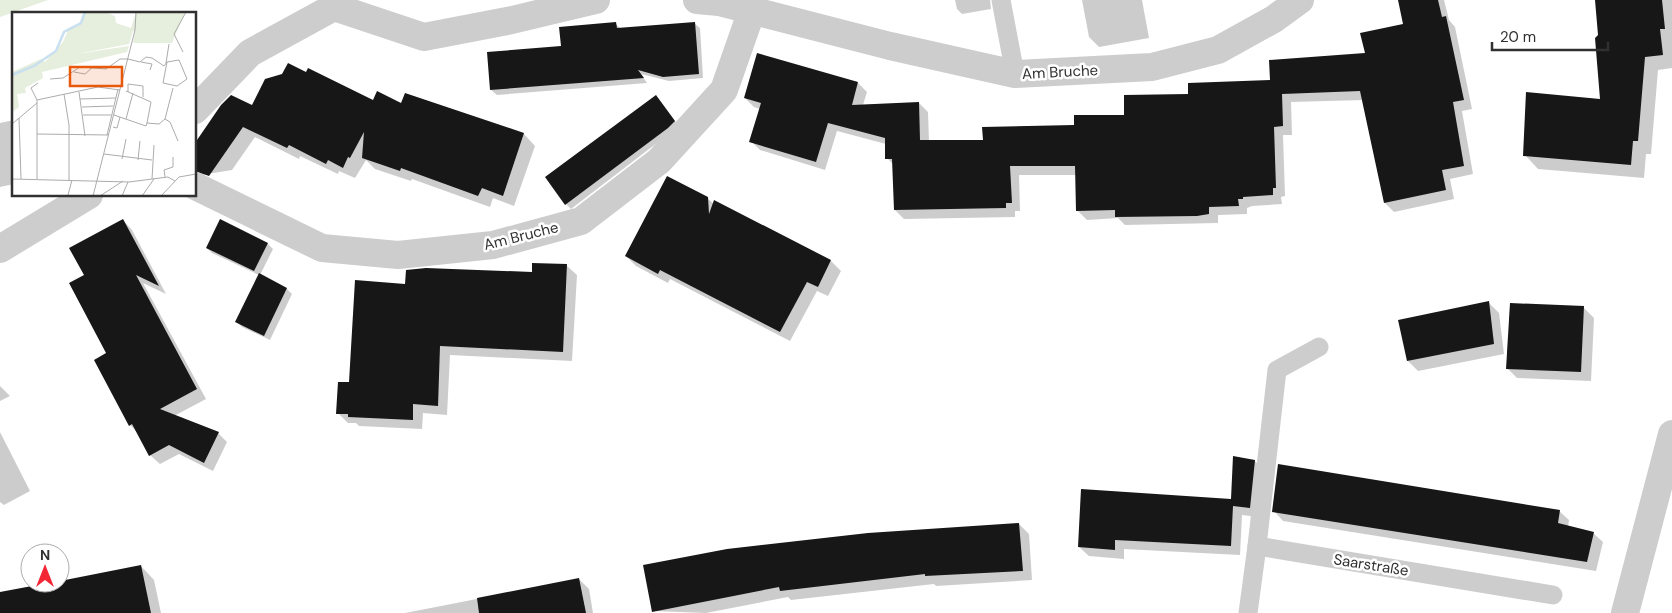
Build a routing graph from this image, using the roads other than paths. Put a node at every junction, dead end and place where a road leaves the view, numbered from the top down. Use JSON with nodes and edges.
{"nodes":[{"id":1,"x":596,"y":0,"type":"edge"},
{"id":2,"x":697,"y":0,"type":"edge"},
{"id":3,"x":1001,"y":0,"type":"edge"},
{"id":4,"x":1300,"y":0,"type":"edge"},
{"id":5,"x":752,"y":10,"type":"junction"},
{"id":6,"x":1015,"y":74,"type":"junction"},
{"id":7,"x":196,"y":109,"type":"edge"},
{"id":8,"x":196,"y":186,"type":"edge"},
{"id":9,"x":87,"y":196,"type":"edge"},
{"id":10,"x":0,"y":249,"type":"edge"},
{"id":11,"x":1319,"y":347,"type":"dead end"},
{"id":12,"x":1672,"y":434,"type":"edge"},
{"id":13,"x":1256,"y":546,"type":"junction"},
{"id":14,"x":1553,"y":595,"type":"dead end"},
{"id":15,"x":1248,"y":613,"type":"edge"},
{"id":16,"x":1625,"y":613,"type":"edge"}],
"edges":[{"from":1,"to":7,"type":"street"},
{"from":2,"to":5,"type":"street","name":"Am Bruche"},
{"from":3,"to":6,"type":"lane"},
{"from":4,"to":6,"type":"street","name":"Am Bruche"},
{"from":5,"to":6,"type":"street","name":"Am Bruche"},
{"from":5,"to":8,"type":"street","name":"Am Bruche"},
{"from":9,"to":10,"type":"street"},
{"from":11,"to":13,"type":"lane"},
{"from":12,"to":16,"type":"street"},
{"from":13,"to":14,"type":"lane","name":"Saarstraße"},
{"from":13,"to":15,"type":"lane"}]}
